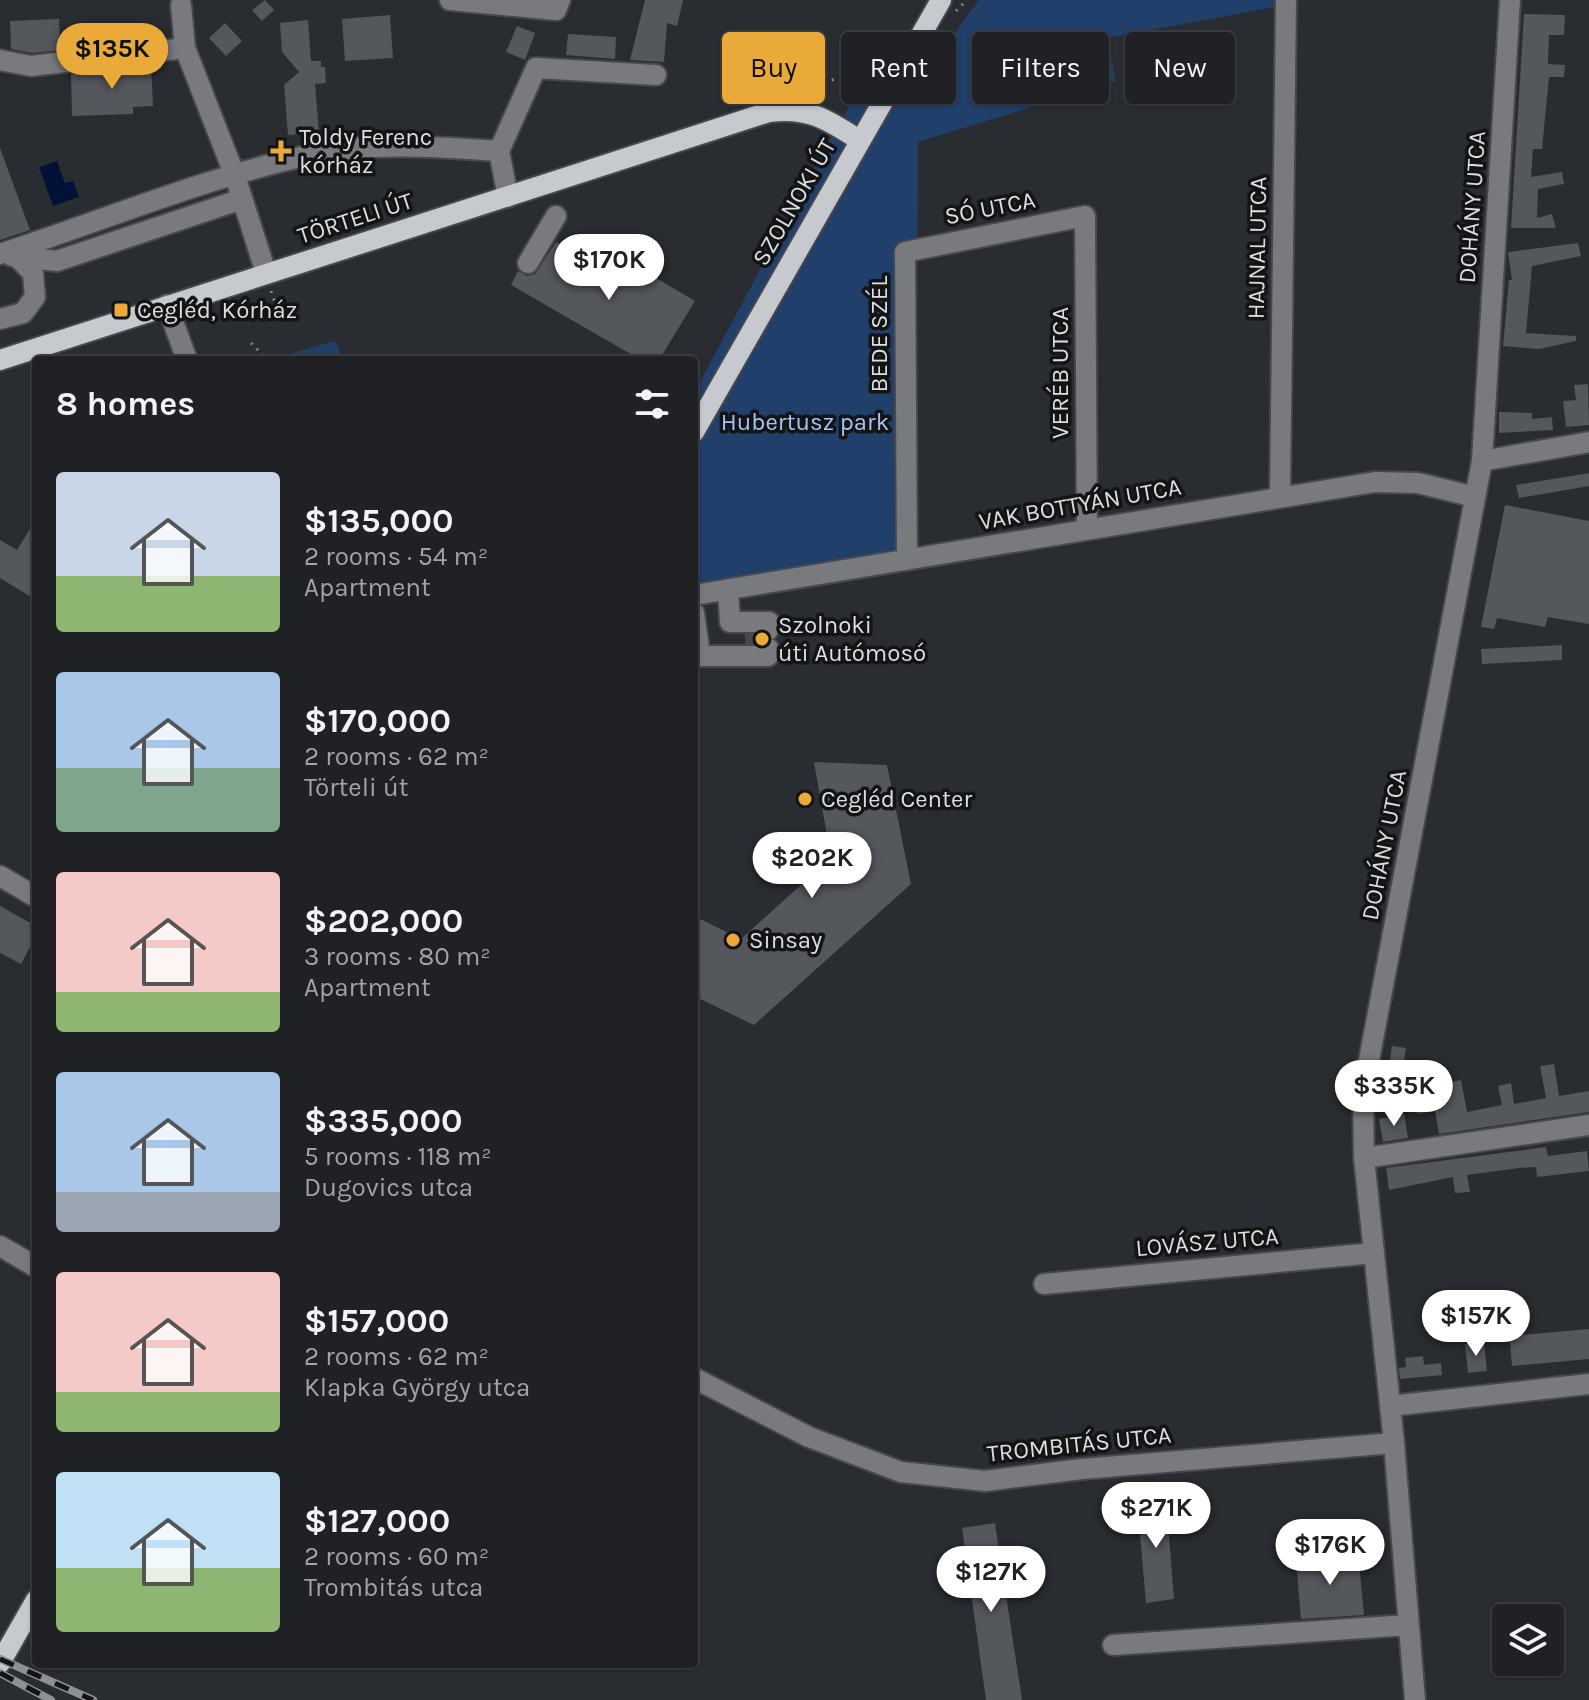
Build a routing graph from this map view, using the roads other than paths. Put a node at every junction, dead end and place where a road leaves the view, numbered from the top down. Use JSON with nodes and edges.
{"nodes":[{"id":1,"x":450,"y":0,"type":"edge"},
{"id":2,"x":941,"y":0,"type":"edge"},
{"id":3,"x":1286,"y":0,"type":"edge"},
{"id":4,"x":1510,"y":0,"type":"edge"},
{"id":5,"x":181,"y":5,"type":"dead end"},
{"id":6,"x":558,"y":5,"type":"edge"},
{"id":7,"x":185,"y":48,"type":"junction"},
{"id":8,"x":0,"y":60,"type":"edge"},
{"id":9,"x":656,"y":75,"type":"dead end"},
{"id":10,"x":859,"y":140,"type":"junction"},
{"id":11,"x":499,"y":151,"type":"junction"},
{"id":12,"x":235,"y":176,"type":"junction"},
{"id":13,"x":542,"y":186,"type":"junction"},
{"id":14,"x":508,"y":197,"type":"junction"},
{"id":15,"x":242,"y":199,"type":"junction"},
{"id":16,"x":1085,"y":216,"type":"joint"},
{"id":17,"x":905,"y":252,"type":"joint"},
{"id":18,"x":4,"y":255,"type":"edge"},
{"id":19,"x":57,"y":261,"type":"junction"},
{"id":20,"x":528,"y":263,"type":"dead end"},
{"id":21,"x":266,"y":273,"type":"junction"},
{"id":22,"x":35,"y":297,"type":"junction"},
{"id":23,"x":167,"y":305,"type":"junction"},
{"id":24,"x":0,"y":319,"type":"edge"},
{"id":25,"x":185,"y":356,"type":"edge"},
{"id":26,"x":0,"y":360,"type":"edge"},
{"id":27,"x":698,"y":425,"type":"edge"},
{"id":28,"x":1589,"y":442,"type":"edge"},
{"id":29,"x":1482,"y":461,"type":"junction"},
{"id":30,"x":1280,"y":496,"type":"junction"},
{"id":31,"x":1475,"y":497,"type":"junction"},
{"id":32,"x":1087,"y":529,"type":"junction"},
{"id":33,"x":907,"y":560,"type":"junction"},
{"id":34,"x":728,"y":589,"type":"junction"},
{"id":35,"x":698,"y":594,"type":"edge"},
{"id":36,"x":698,"y":642,"type":"edge"},
{"id":37,"x":0,"y":876,"type":"edge"},
{"id":38,"x":32,"y":895,"type":"edge"},
{"id":39,"x":1589,"y":1125,"type":"edge"},
{"id":40,"x":1364,"y":1158,"type":"junction"},
{"id":41,"x":0,"y":1246,"type":"edge"},
{"id":42,"x":1374,"y":1253,"type":"junction"},
{"id":43,"x":32,"y":1265,"type":"edge"},
{"id":44,"x":1044,"y":1284,"type":"dead end"},
{"id":45,"x":698,"y":1380,"type":"edge"},
{"id":46,"x":1589,"y":1384,"type":"edge"},
{"id":47,"x":1390,"y":1406,"type":"junction"},
{"id":48,"x":1394,"y":1443,"type":"junction"},
{"id":49,"x":32,"y":1607,"type":"edge"},
{"id":50,"x":1408,"y":1625,"type":"junction"},
{"id":51,"x":1113,"y":1645,"type":"dead end"},
{"id":52,"x":0,"y":1663,"type":"edge"},
{"id":53,"x":1415,"y":1700,"type":"edge"}],
"edges":[{"from":1,"to":6,"type":"street"},
{"from":2,"to":10,"type":"main road","name":"SZOLNOKI ÚT"},
{"from":3,"to":30,"type":"street","name":"HAJNAL UTCA"},
{"from":4,"to":29,"type":"street","name":"DOHÁNY UTCA"},
{"from":5,"to":7,"type":"street"},
{"from":7,"to":8,"type":"street"},
{"from":7,"to":12,"type":"street"},
{"from":9,"to":11,"type":"street"},
{"from":10,"to":13,"type":"main road","name":"TÖRTELI ÚT"},
{"from":10,"to":27,"type":"main road","name":"SZOLNOKI ÚT"},
{"from":11,"to":12,"type":"street"},
{"from":11,"to":14,"type":"street"},
{"from":12,"to":15,"type":"street"},
{"from":12,"to":18,"type":"street"},
{"from":13,"to":14,"type":"main road","name":"TÖRTELI ÚT"},
{"from":13,"to":20,"type":"street"},
{"from":14,"to":21,"type":"main road","name":"TÖRTELI ÚT"},
{"from":15,"to":19,"type":"street"},
{"from":15,"to":21,"type":"street"},
{"from":16,"to":17,"type":"street","name":"SÓ UTCA"},
{"from":16,"to":32,"type":"street","name":"VERÉB UTCA"},
{"from":17,"to":33,"type":"street","name":"BEDE SZÉL"},
{"from":18,"to":19,"type":"street"},
{"from":18,"to":22,"type":"street"},
{"from":19,"to":22,"type":"street"},
{"from":21,"to":23,"type":"main road","name":"TÖRTELI ÚT"},
{"from":22,"to":24,"type":"street"},
{"from":23,"to":25,"type":"street"},
{"from":23,"to":26,"type":"main road","name":"TÖRTELI ÚT"},
{"from":28,"to":29,"type":"street"},
{"from":29,"to":31,"type":"street","name":"DOHÁNY UTCA"},
{"from":30,"to":31,"type":"street","name":"VAK BOTTYÁN UTCA"},
{"from":30,"to":32,"type":"street","name":"VAK BOTTYÁN UTCA"},
{"from":31,"to":40,"type":"street","name":"DOHÁNY UTCA"},
{"from":32,"to":33,"type":"street","name":"VAK BOTTYÁN UTCA"},
{"from":33,"to":34,"type":"street","name":"VAK BOTTYÁN UTCA"},
{"from":34,"to":35,"type":"street","name":"VAK BOTTYÁN UTCA"},
{"from":34,"to":36,"type":"street"},
{"from":37,"to":38,"type":"street"},
{"from":39,"to":40,"type":"street"},
{"from":40,"to":42,"type":"street","name":"DOHÁNY UTCA"},
{"from":41,"to":43,"type":"street"},
{"from":42,"to":44,"type":"street","name":"LOVÁSZ UTCA"},
{"from":42,"to":47,"type":"street","name":"DOHÁNY UTCA"},
{"from":45,"to":48,"type":"street","name":"TROMBITÁS UTCA"},
{"from":46,"to":47,"type":"street"},
{"from":47,"to":48,"type":"street","name":"DOHÁNY UTCA"},
{"from":48,"to":50,"type":"street","name":"DOHÁNY UTCA"},
{"from":49,"to":52,"type":"main road"},
{"from":50,"to":51,"type":"street"},
{"from":50,"to":53,"type":"street","name":"DOHÁNY UTCA"}]}
